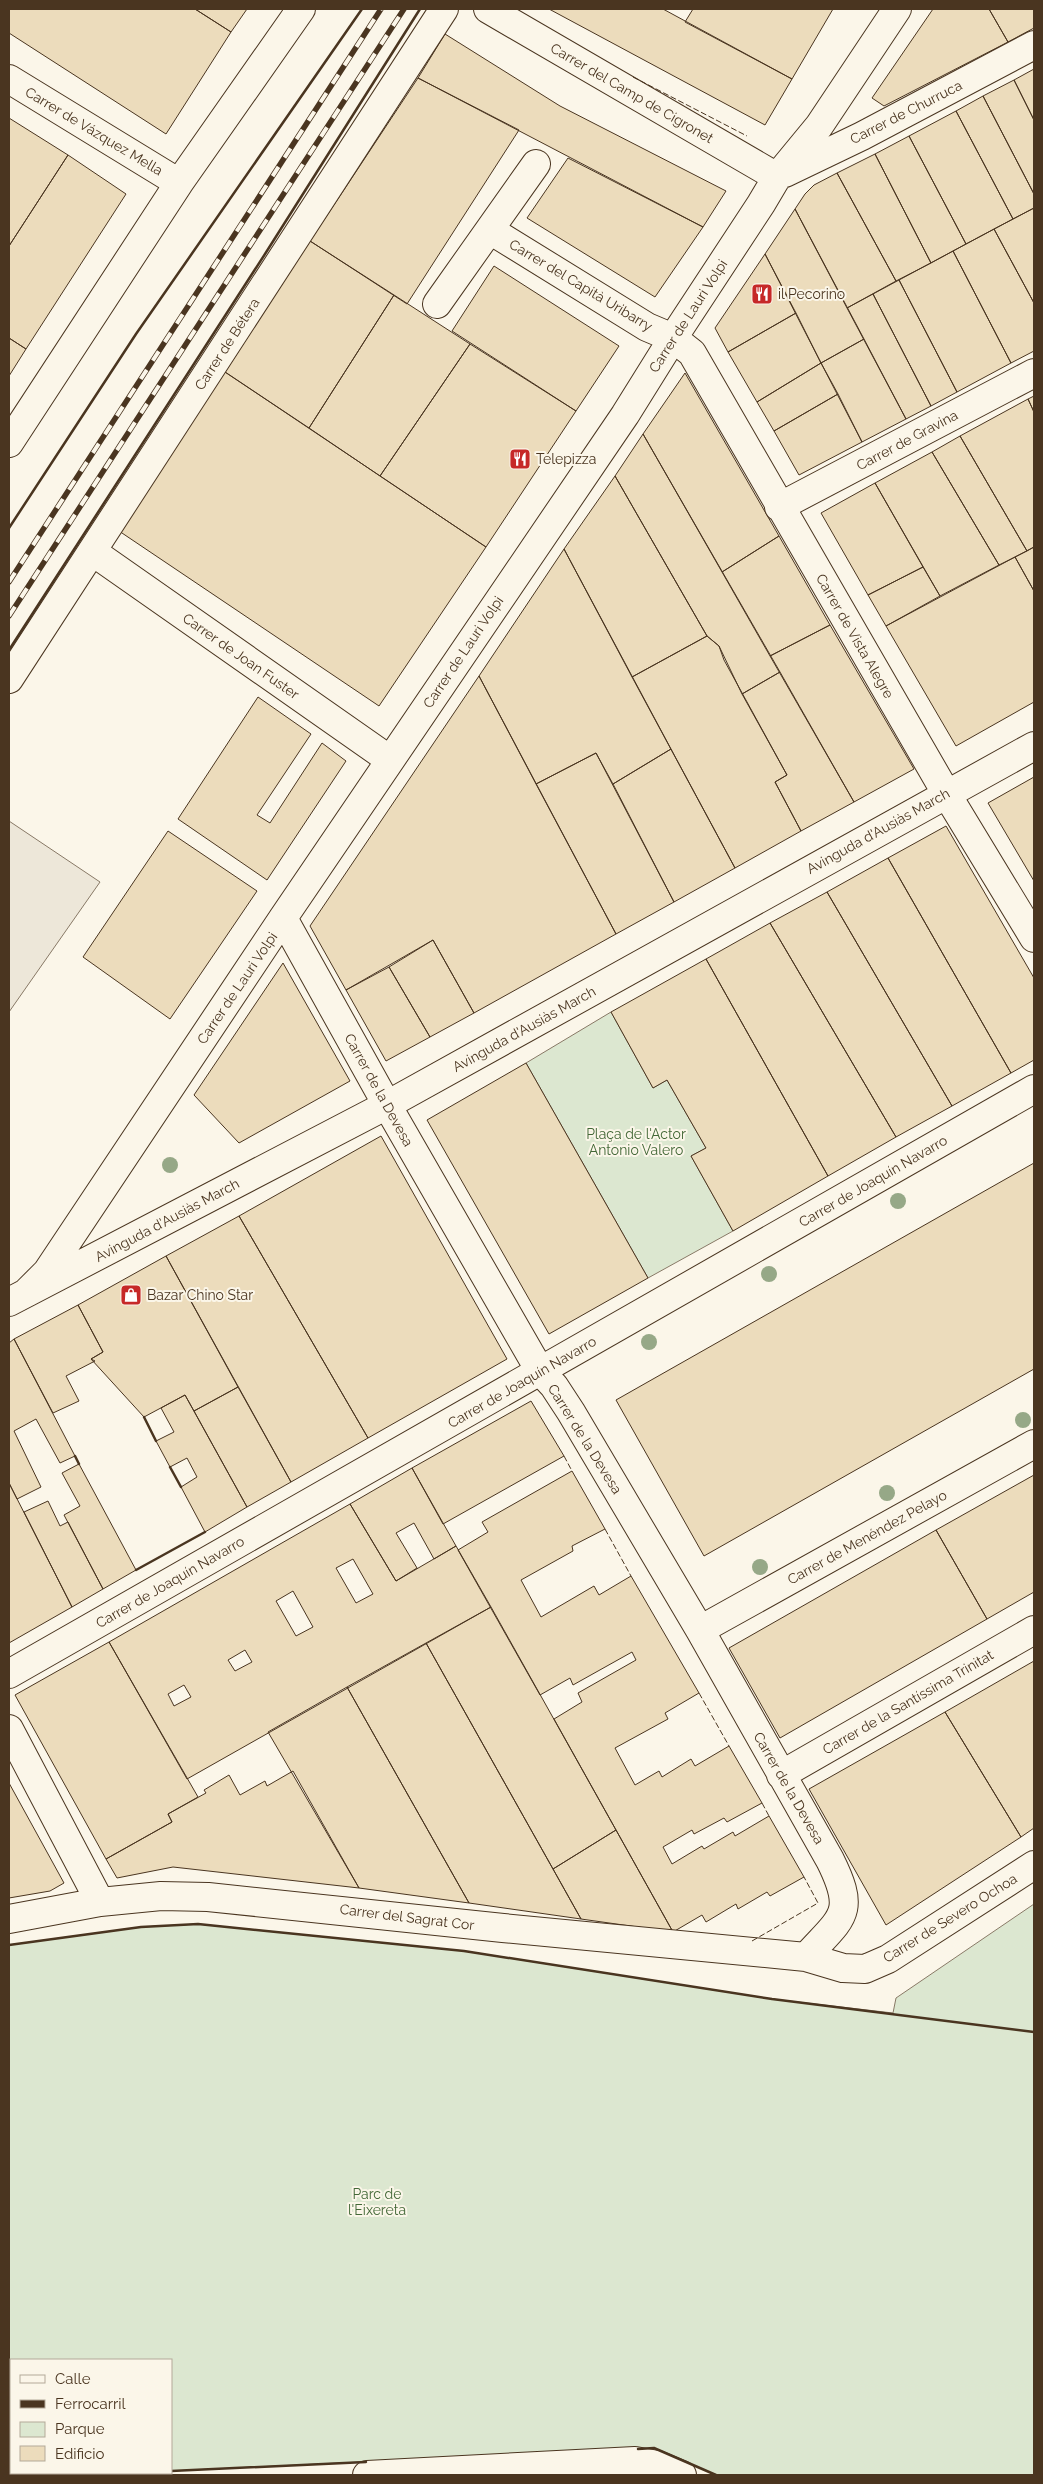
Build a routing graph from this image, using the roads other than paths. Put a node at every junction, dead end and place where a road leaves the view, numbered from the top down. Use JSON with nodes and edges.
{"nodes":[{"id":1,"x":301,"y":9,"type":"edge"},
{"id":2,"x":444,"y":9,"type":"edge"},
{"id":3,"x":488,"y":9,"type":"edge"},
{"id":4,"x":897,"y":9,"type":"edge"},
{"id":5,"x":1034,"y":45,"type":"edge"},
{"id":6,"x":9,"y":79,"type":"edge"},
{"id":7,"x":536,"y":164,"type":"dead end"},
{"id":8,"x":777,"y":177,"type":"junction"},
{"id":9,"x":179,"y":183,"type":"junction"},
{"id":10,"x":490,"y":230,"type":"junction"},
{"id":11,"x":437,"y":304,"type":"dead end"},
{"id":12,"x":672,"y":338,"type":"junction"},
{"id":13,"x":1034,"y":373,"type":"edge"},
{"id":14,"x":9,"y":442,"type":"edge"},
{"id":15,"x":779,"y":507,"type":"junction"},
{"id":16,"x":93,"y":552,"type":"junction"},
{"id":17,"x":9,"y":679,"type":"edge"},
{"id":18,"x":1034,"y":746,"type":"edge"},
{"id":19,"x":390,"y":760,"type":"junction"},
{"id":20,"x":946,"y":793,"type":"junction"},
{"id":21,"x":283,"y":918,"type":"junction"},
{"id":22,"x":1034,"y":938,"type":"edge"},
{"id":23,"x":1034,"y":1089,"type":"edge"},
{"id":24,"x":387,"y":1105,"type":"junction"},
{"id":25,"x":14,"y":1292,"type":"edge"},
{"id":26,"x":540,"y":1371,"type":"junction"},
{"id":27,"x":1034,"y":1444,"type":"edge"},
{"id":28,"x":700,"y":1630,"type":"junction"},
{"id":29,"x":1034,"y":1630,"type":"edge"},
{"id":30,"x":9,"y":1674,"type":"edge"},
{"id":31,"x":9,"y":1729,"type":"edge"},
{"id":32,"x":782,"y":1775,"type":"junction"},
{"id":33,"x":1034,"y":1865,"type":"edge"},
{"id":34,"x":100,"y":1902,"type":"junction"},
{"id":35,"x":9,"y":1919,"type":"edge"},
{"id":36,"x":806,"y":1957,"type":"junction"},
{"id":37,"x":367,"y":2475,"type":"edge"},
{"id":38,"x":682,"y":2475,"type":"edge"}],
"edges":[{"from":1,"to":9,"type":"street"},
{"from":2,"to":16,"type":"street","name":"Carrer de Bétera"},
{"from":3,"to":8,"type":"street","name":"Carrer del Camp de Cigronet"},
{"from":4,"to":8,"type":"street","name":"Carrer de Lauri Volpi"},
{"from":5,"to":8,"type":"street","name":"Carrer de Churruca"},
{"from":6,"to":9,"type":"street","name":"Carrer de Vázquez Mella"},
{"from":7,"to":10,"type":"street"},
{"from":8,"to":12,"type":"street","name":"Carrer de Lauri Volpi"},
{"from":9,"to":14,"type":"street"},
{"from":10,"to":11,"type":"street"},
{"from":10,"to":12,"type":"street","name":"Carrer del Capità Uribarry"},
{"from":12,"to":15,"type":"street","name":"Carrer de Vista Alegre"},
{"from":12,"to":19,"type":"street","name":"Carrer de Lauri Volpi"},
{"from":13,"to":15,"type":"street","name":"Carrer de Gravina"},
{"from":15,"to":20,"type":"street","name":"Carrer de Vista Alegre"},
{"from":16,"to":17,"type":"street","name":"Carrer de Bétera"},
{"from":16,"to":19,"type":"street","name":"Carrer de Joan Fuster"},
{"from":18,"to":20,"type":"street","name":"Avinguda d'Ausiàs March"},
{"from":19,"to":21,"type":"street","name":"Carrer de Lauri Volpi"},
{"from":20,"to":22,"type":"street","name":"Carrer de Vista Alegre"},
{"from":20,"to":24,"type":"street","name":"Avinguda d'Ausiàs March"},
{"from":21,"to":24,"type":"street","name":"Carrer de la Devesa"},
{"from":21,"to":25,"type":"street","name":"Carrer de Lauri Volpi"},
{"from":23,"to":26,"type":"street","name":"Carrer de Joaquín Navarro"},
{"from":24,"to":25,"type":"street","name":"Avinguda d'Ausiàs March"},
{"from":24,"to":26,"type":"street","name":"Carrer de la Devesa"},
{"from":26,"to":28,"type":"street","name":"Carrer de la Devesa"},
{"from":26,"to":30,"type":"street","name":"Carrer de Joaquín Navarro"},
{"from":27,"to":28,"type":"street","name":"Carrer de Menéndez Pelayo"},
{"from":28,"to":32,"type":"street","name":"Carrer de la Devesa"},
{"from":29,"to":32,"type":"street","name":"Carrer de la Santíssima Trinitat"},
{"from":31,"to":34,"type":"street"},
{"from":32,"to":36,"type":"street","name":"Carrer de la Devesa"},
{"from":33,"to":36,"type":"street","name":"Carrer de Severo Ochoa"},
{"from":34,"to":35,"type":"street","name":"Carrer del Sagrat Cor"},
{"from":34,"to":36,"type":"street","name":"Carrer del Sagrat Cor"},
{"from":37,"to":38,"type":"street"}]}
